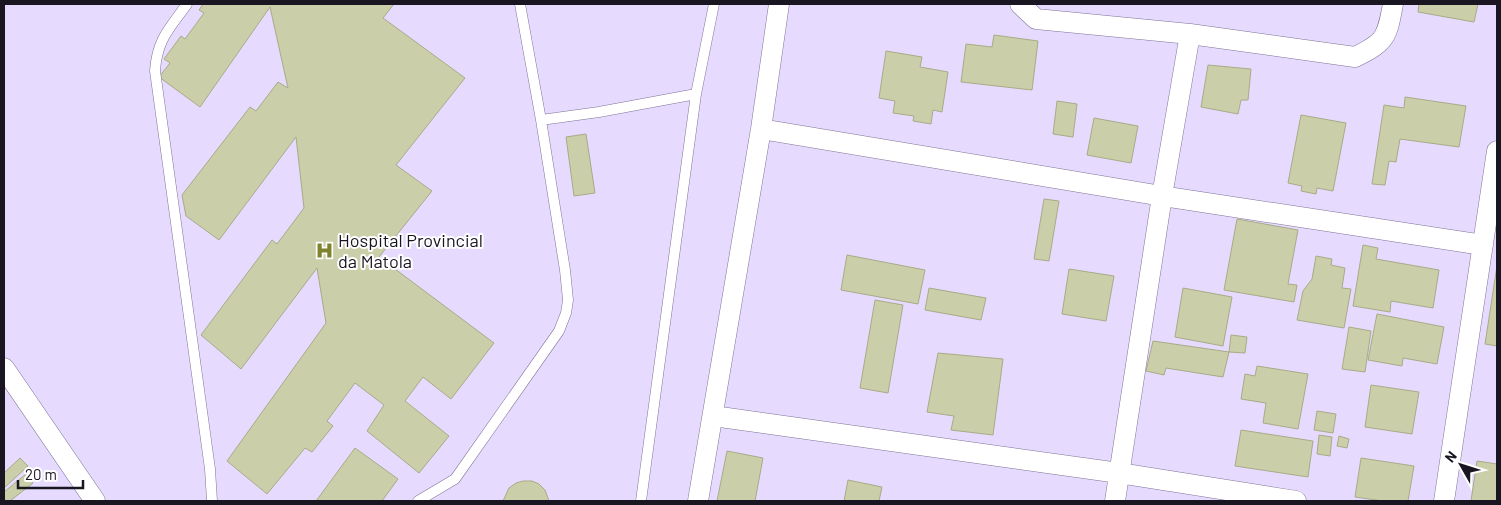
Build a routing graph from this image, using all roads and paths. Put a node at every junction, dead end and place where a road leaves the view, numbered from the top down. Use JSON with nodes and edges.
{"nodes":[{"id":1,"x":187,"y":4,"type":"edge"},
{"id":2,"x":520,"y":4,"type":"edge"},
{"id":3,"x":714,"y":4,"type":"edge"},
{"id":4,"x":779,"y":4,"type":"edge"},
{"id":5,"x":1020,"y":4,"type":"edge"},
{"id":6,"x":1392,"y":4,"type":"edge"},
{"id":7,"x":1190,"y":34,"type":"junction"},
{"id":8,"x":696,"y":94,"type":"junction"},
{"id":9,"x":541,"y":120,"type":"junction"},
{"id":10,"x":760,"y":129,"type":"junction"},
{"id":11,"x":1497,"y":151,"type":"edge"},
{"id":12,"x":1162,"y":196,"type":"junction"},
{"id":13,"x":1483,"y":245,"type":"junction"},
{"id":14,"x":4,"y":368,"type":"edge"},
{"id":15,"x":713,"y":416,"type":"junction"},
{"id":16,"x":1119,"y":473,"type":"junction"},
{"id":17,"x":95,"y":501,"type":"edge"},
{"id":18,"x":212,"y":501,"type":"edge"},
{"id":19,"x":418,"y":501,"type":"edge"},
{"id":20,"x":641,"y":501,"type":"edge"},
{"id":21,"x":698,"y":501,"type":"edge"},
{"id":22,"x":1115,"y":501,"type":"edge"},
{"id":23,"x":1296,"y":501,"type":"edge"},
{"id":24,"x":1444,"y":501,"type":"edge"}],
"edges":[{"from":1,"to":18,"type":"lane"},
{"from":2,"to":9,"type":"lane"},
{"from":3,"to":8,"type":"lane"},
{"from":4,"to":10,"type":"street"},
{"from":5,"to":7,"type":"street"},
{"from":6,"to":7,"type":"street"},
{"from":7,"to":12,"type":"street"},
{"from":8,"to":9,"type":"lane"},
{"from":8,"to":20,"type":"lane"},
{"from":9,"to":19,"type":"lane"},
{"from":10,"to":12,"type":"street"},
{"from":10,"to":15,"type":"street"},
{"from":11,"to":13,"type":"street"},
{"from":12,"to":13,"type":"street"},
{"from":12,"to":16,"type":"street"},
{"from":13,"to":24,"type":"street"},
{"from":14,"to":17,"type":"street"},
{"from":15,"to":16,"type":"street"},
{"from":15,"to":21,"type":"street"},
{"from":16,"to":22,"type":"street"},
{"from":16,"to":23,"type":"street"}]}
